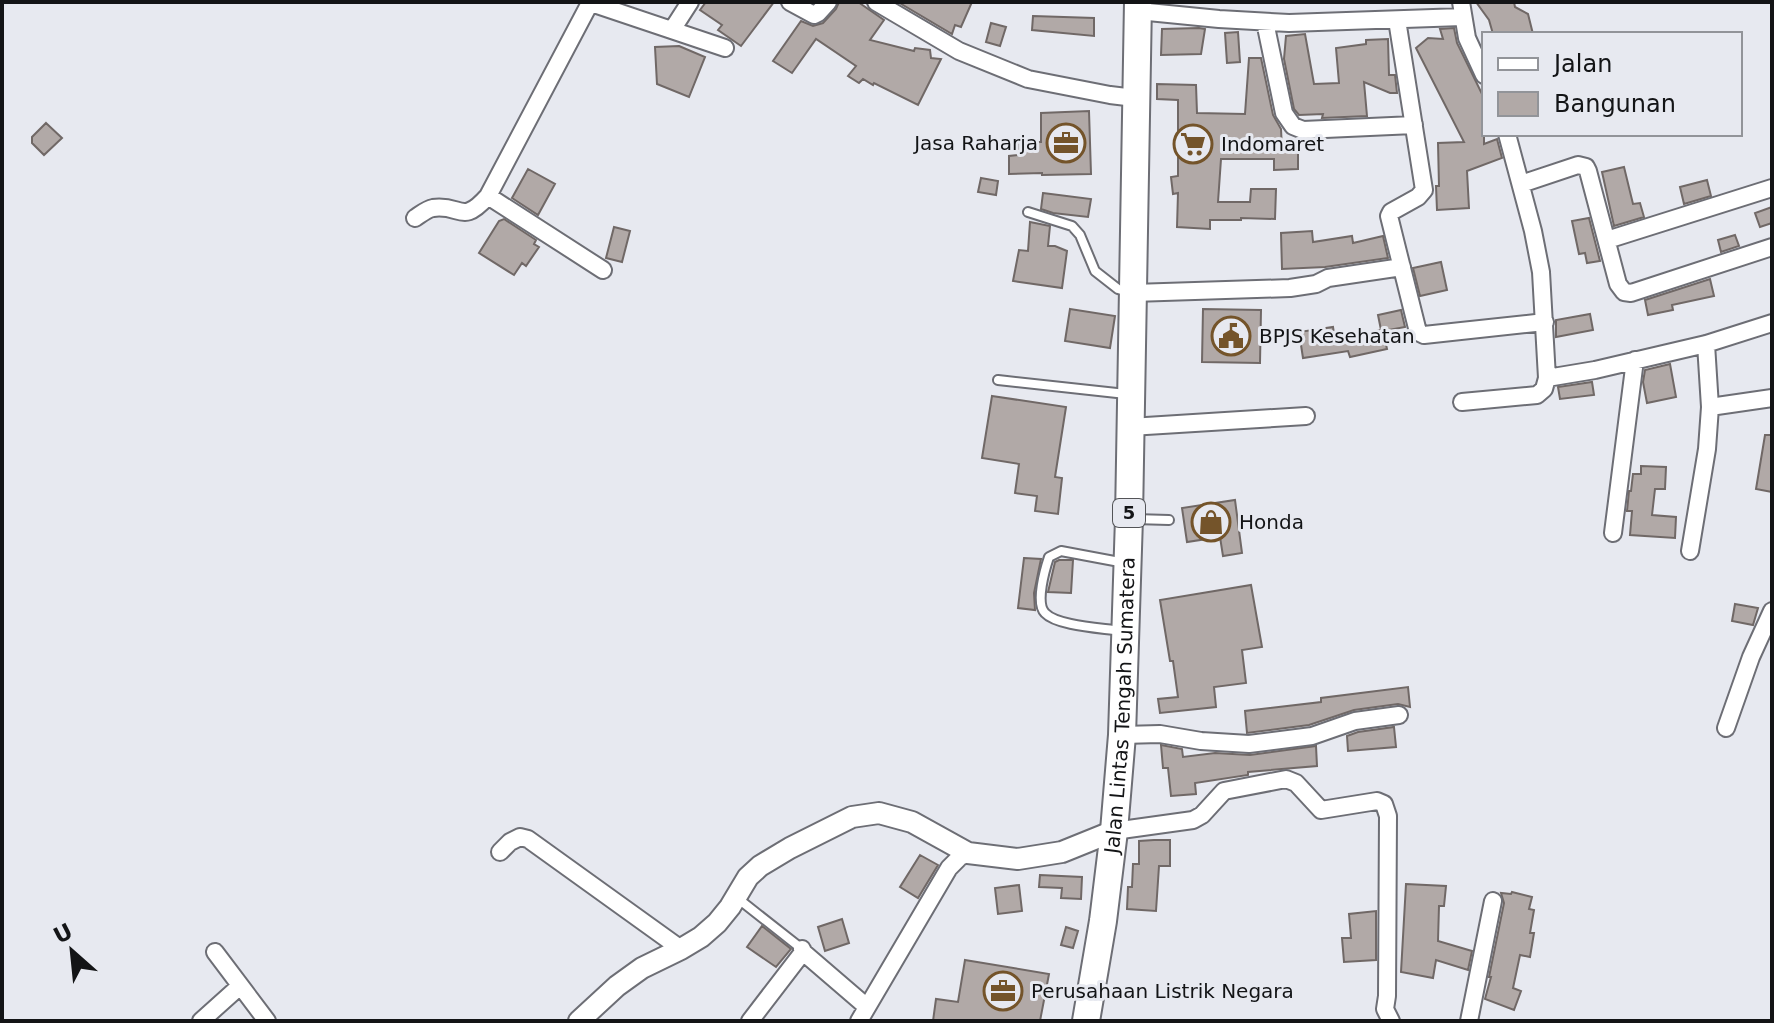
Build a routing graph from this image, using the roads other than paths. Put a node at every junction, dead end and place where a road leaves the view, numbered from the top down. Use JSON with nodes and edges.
{"nodes":[{"id":1,"x":589,"y":2,"type":"edge"},
{"id":2,"x":690,"y":2,"type":"edge"},
{"id":3,"x":790,"y":2,"type":"edge"},
{"id":4,"x":828,"y":2,"type":"edge"},
{"id":5,"x":876,"y":2,"type":"edge"},
{"id":6,"x":1138,"y":6,"type":"edge"},
{"id":7,"x":1462,"y":10,"type":"edge"},
{"id":8,"x":1397,"y":20,"type":"junction"},
{"id":9,"x":1265,"y":22,"type":"junction"},
{"id":10,"x":672,"y":30,"type":"junction"},
{"id":11,"x":725,"y":48,"type":"dead end"},
{"id":12,"x":1482,"y":71,"type":"edge"},
{"id":13,"x":1135,"y":98,"type":"junction"},
{"id":14,"x":1414,"y":125,"type":"junction"},
{"id":15,"x":1508,"y":136,"type":"edge"},
{"id":16,"x":1521,"y":184,"type":"junction"},
{"id":17,"x":1772,"y":188,"type":"edge"},
{"id":18,"x":488,"y":196,"type":"junction"},
{"id":19,"x":1028,"y":212,"type":"dead end"},
{"id":20,"x":415,"y":218,"type":"dead end"},
{"id":21,"x":1607,"y":240,"type":"junction"},
{"id":22,"x":1772,"y":247,"type":"edge"},
{"id":23,"x":1402,"y":267,"type":"junction"},
{"id":24,"x":603,"y":270,"type":"dead end"},
{"id":25,"x":1133,"y":293,"type":"junction"},
{"id":26,"x":1545,"y":322,"type":"junction"},
{"id":27,"x":1772,"y":323,"type":"edge"},
{"id":28,"x":1706,"y":344,"type":"junction"},
{"id":29,"x":1635,"y":360,"type":"junction"},
{"id":30,"x":1547,"y":378,"type":"junction"},
{"id":31,"x":998,"y":380,"type":"dead end"},
{"id":32,"x":1131,"y":395,"type":"junction"},
{"id":33,"x":1772,"y":398,"type":"edge"},
{"id":34,"x":1462,"y":402,"type":"dead end"},
{"id":35,"x":1710,"y":407,"type":"junction"},
{"id":36,"x":1306,"y":416,"type":"dead end"},
{"id":37,"x":1130,"y":427,"type":"junction"},
{"id":38,"x":1129,"y":518,"type":"junction"},
{"id":39,"x":1169,"y":520,"type":"dead end"},
{"id":40,"x":1613,"y":533,"type":"dead end"},
{"id":41,"x":1690,"y":551,"type":"dead end"},
{"id":42,"x":1126,"y":563,"type":"junction"},
{"id":43,"x":1772,"y":611,"type":"edge"},
{"id":44,"x":1125,"y":632,"type":"junction"},
{"id":45,"x":1399,"y":715,"type":"dead end"},
{"id":46,"x":1726,"y":728,"type":"dead end"},
{"id":47,"x":1122,"y":735,"type":"junction"},
{"id":48,"x":1114,"y":831,"type":"junction"},
{"id":49,"x":500,"y":852,"type":"dead end"},
{"id":50,"x":968,"y":853,"type":"junction"},
{"id":51,"x":736,"y":897,"type":"junction"},
{"id":52,"x":1493,"y":901,"type":"dead end"},
{"id":53,"x":681,"y":949,"type":"junction"},
{"id":54,"x":802,"y":950,"type":"junction"},
{"id":55,"x":215,"y":952,"type":"dead end"},
{"id":56,"x":240,"y":986,"type":"junction"},
{"id":57,"x":863,"y":1014,"type":"edge"},
{"id":58,"x":201,"y":1021,"type":"edge"},
{"id":59,"x":267,"y":1021,"type":"edge"},
{"id":60,"x":579,"y":1021,"type":"edge"},
{"id":61,"x":750,"y":1021,"type":"edge"},
{"id":62,"x":1086,"y":1021,"type":"edge"},
{"id":63,"x":1391,"y":1021,"type":"edge"},
{"id":64,"x":1469,"y":1021,"type":"edge"}],
"edges":[{"from":1,"to":10,"type":"street"},
{"from":1,"to":18,"type":"street"},
{"from":2,"to":10,"type":"street"},
{"from":3,"to":4,"type":"street"},
{"from":5,"to":13,"type":"street"},
{"from":6,"to":9,"type":"street"},
{"from":6,"to":13,"type":"highway","name":"Jalan Lintas Tengah Sumatera","number":"5"},
{"from":7,"to":8,"type":"street"},
{"from":7,"to":12,"type":"street"},
{"from":8,"to":9,"type":"street"},
{"from":8,"to":14,"type":"street"},
{"from":9,"to":14,"type":"street"},
{"from":10,"to":11,"type":"street"},
{"from":13,"to":25,"type":"highway","name":"Jalan Lintas Tengah Sumatera","number":"5"},
{"from":14,"to":23,"type":"street"},
{"from":15,"to":16,"type":"street"},
{"from":16,"to":21,"type":"street"},
{"from":16,"to":26,"type":"street"},
{"from":17,"to":21,"type":"street"},
{"from":18,"to":20,"type":"street"},
{"from":18,"to":24,"type":"street"},
{"from":19,"to":25,"type":"lane"},
{"from":21,"to":22,"type":"street"},
{"from":23,"to":25,"type":"street"},
{"from":23,"to":26,"type":"street"},
{"from":25,"to":32,"type":"highway","name":"Jalan Lintas Tengah Sumatera","number":"5"},
{"from":26,"to":30,"type":"street"},
{"from":27,"to":28,"type":"street"},
{"from":28,"to":29,"type":"street"},
{"from":28,"to":35,"type":"street"},
{"from":29,"to":30,"type":"street"},
{"from":29,"to":40,"type":"street"},
{"from":30,"to":34,"type":"street"},
{"from":31,"to":32,"type":"lane"},
{"from":32,"to":37,"type":"highway","name":"Jalan Lintas Tengah Sumatera","number":"5"},
{"from":33,"to":35,"type":"street"},
{"from":35,"to":41,"type":"street"},
{"from":36,"to":37,"type":"street"},
{"from":37,"to":38,"type":"highway","name":"Jalan Lintas Tengah Sumatera","number":"5"},
{"from":38,"to":39,"type":"lane"},
{"from":38,"to":42,"type":"highway","name":"Jalan Lintas Tengah Sumatera","number":"5"},
{"from":42,"to":44,"type":"highway","name":"Jalan Lintas Tengah Sumatera","number":"5"},
{"from":42,"to":44,"type":"lane"},
{"from":43,"to":46,"type":"street"},
{"from":44,"to":47,"type":"highway","name":"Jalan Lintas Tengah Sumatera","number":"5"},
{"from":45,"to":47,"type":"street"},
{"from":47,"to":48,"type":"highway","name":"Jalan Lintas Tengah Sumatera","number":"5"},
{"from":48,"to":50,"type":"street"},
{"from":48,"to":62,"type":"highway","name":"Jalan Lintas Tengah Sumatera","number":"5"},
{"from":48,"to":63,"type":"street"},
{"from":49,"to":53,"type":"street"},
{"from":50,"to":51,"type":"street"},
{"from":50,"to":57,"type":"street"},
{"from":51,"to":53,"type":"street"},
{"from":51,"to":54,"type":"lane"},
{"from":52,"to":64,"type":"street"},
{"from":53,"to":60,"type":"street"},
{"from":54,"to":57,"type":"street"},
{"from":54,"to":61,"type":"street"},
{"from":55,"to":56,"type":"street"},
{"from":56,"to":58,"type":"street"},
{"from":56,"to":59,"type":"street"}]}
